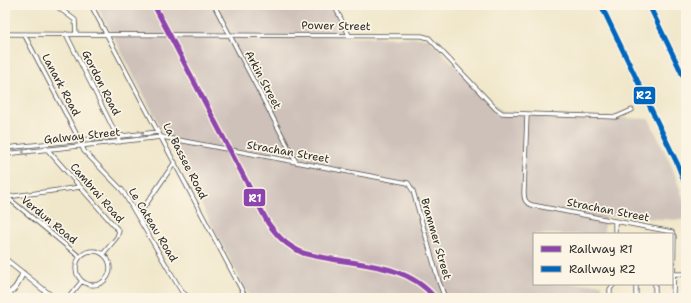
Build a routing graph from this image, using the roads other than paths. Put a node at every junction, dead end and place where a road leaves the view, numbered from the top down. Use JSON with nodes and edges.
{"nodes":[{"id":1,"x":55,"y":5,"type":"edge"},
{"id":2,"x":91,"y":5,"type":"edge"},
{"id":3,"x":214,"y":5,"type":"edge"},
{"id":4,"x":334,"y":5,"type":"edge"},
{"id":5,"x":5,"y":34,"type":"edge"},
{"id":6,"x":24,"y":34,"type":"junction"},
{"id":7,"x":66,"y":34,"type":"junction"},
{"id":8,"x":76,"y":34,"type":"junction"},
{"id":9,"x":106,"y":34,"type":"junction"},
{"id":10,"x":229,"y":35,"type":"junction"},
{"id":11,"x":349,"y":35,"type":"junction"},
{"id":12,"x":632,"y":110,"type":"dead end"},
{"id":13,"x":527,"y":115,"type":"junction"},
{"id":14,"x":159,"y":132,"type":"junction"},
{"id":15,"x":118,"y":136,"type":"junction"},
{"id":16,"x":162,"y":137,"type":"junction"},
{"id":17,"x":80,"y":141,"type":"junction"},
{"id":18,"x":120,"y":142,"type":"junction"},
{"id":19,"x":43,"y":144,"type":"junction"},
{"id":20,"x":81,"y":146,"type":"junction"},
{"id":21,"x":5,"y":148,"type":"edge"},
{"id":22,"x":47,"y":149,"type":"junction"},
{"id":23,"x":5,"y":154,"type":"edge"},
{"id":24,"x":175,"y":162,"type":"junction"},
{"id":25,"x":296,"y":162,"type":"junction"},
{"id":26,"x":410,"y":184,"type":"joint"},
{"id":27,"x":81,"y":187,"type":"junction"},
{"id":28,"x":6,"y":197,"type":"edge"},
{"id":29,"x":138,"y":216,"type":"junction"},
{"id":30,"x":616,"y":221,"type":"junction"},
{"id":31,"x":615,"y":233,"type":"edge"},
{"id":32,"x":672,"y":233,"type":"edge"},
{"id":33,"x":673,"y":234,"type":"edge"},
{"id":34,"x":103,"y":254,"type":"junction"},
{"id":35,"x":673,"y":255,"type":"edge"},
{"id":36,"x":80,"y":257,"type":"junction"},
{"id":37,"x":5,"y":258,"type":"edge"},
{"id":38,"x":23,"y":273,"type":"junction"},
{"id":39,"x":673,"y":274,"type":"edge"},
{"id":40,"x":686,"y":274,"type":"edge"},
{"id":41,"x":82,"y":281,"type":"junction"},
{"id":42,"x":613,"y":285,"type":"edge"},
{"id":43,"x":636,"y":285,"type":"edge"},
{"id":44,"x":655,"y":285,"type":"edge"},
{"id":45,"x":672,"y":285,"type":"edge"},
{"id":46,"x":5,"y":295,"type":"edge"},
{"id":47,"x":54,"y":298,"type":"edge"},
{"id":48,"x":68,"y":298,"type":"edge"},
{"id":49,"x":190,"y":298,"type":"edge"},
{"id":50,"x":246,"y":298,"type":"edge"},
{"id":51,"x":445,"y":298,"type":"edge"},
{"id":52,"x":610,"y":298,"type":"edge"},
{"id":53,"x":636,"y":298,"type":"edge"},
{"id":54,"x":654,"y":298,"type":"edge"},
{"id":55,"x":672,"y":298,"type":"edge"}],
"edges":[{"from":1,"to":8,"type":"street"},
{"from":2,"to":9,"type":"street","name":"La Bassee Road"},
{"from":3,"to":10,"type":"street","name":"Arkin Street"},
{"from":4,"to":11,"type":"street"},
{"from":5,"to":6,"type":"street","name":"Power Street"},
{"from":6,"to":7,"type":"street","name":"Power Street"},
{"from":6,"to":17,"type":"street","name":"Lanark Road"},
{"from":7,"to":8,"type":"street","name":"Power Street"},
{"from":7,"to":15,"type":"street","name":"Gordon Road"},
{"from":8,"to":9,"type":"street","name":"Power Street"},
{"from":9,"to":10,"type":"street","name":"Power Street"},
{"from":9,"to":14,"type":"street","name":"La Bassee Road"},
{"from":10,"to":11,"type":"street","name":"Power Street"},
{"from":10,"to":25,"type":"street","name":"Arkin Street"},
{"from":11,"to":13,"type":"street","name":"Power Street"},
{"from":12,"to":13,"type":"street","name":"Power Street"},
{"from":13,"to":30,"type":"street","name":"Strachan Street"},
{"from":15,"to":14,"type":"street","name":"Galway Street","one_way":true},
{"from":14,"to":16,"type":"street","name":"La Bassee Road"},
{"from":15,"to":17,"type":"street","name":"Galway Street"},
{"from":15,"to":18,"type":"street","name":"Gordon Road"},
{"from":16,"to":18,"type":"street","name":"Galway Street"},
{"from":16,"to":24,"type":"street","name":"La Bassee Road"},
{"from":16,"to":25,"type":"street","name":"Strachan Street"},
{"from":17,"to":19,"type":"street","name":"Galway Street"},
{"from":17,"to":20,"type":"street","name":"Lanark Road"},
{"from":18,"to":20,"type":"street","name":"Galway Street"},
{"from":19,"to":21,"type":"street","name":"Galway Street"},
{"from":19,"to":22,"type":"street","name":"Cambrai Road"},
{"from":20,"to":22,"type":"street","name":"Galway Street"},
{"from":20,"to":29,"type":"street","name":"Le Cateau Road"},
{"from":22,"to":23,"type":"street","name":"Galway Street","one_way":true},
{"from":22,"to":27,"type":"street","name":"Cambrai Road"},
{"from":24,"to":29,"type":"street"},
{"from":24,"to":50,"type":"street","name":"La Bassee Road"},
{"from":25,"to":26,"type":"street","name":"Strachan Street"},
{"from":26,"to":51,"type":"street","name":"Brammer Street"},
{"from":27,"to":28,"type":"street"},
{"from":27,"to":34,"type":"street","name":"Cambrai Road"},
{"from":28,"to":36,"type":"street","name":"Verdun Road"},
{"from":29,"to":49,"type":"street","name":"Le Cateau Road"},
{"from":30,"to":31,"type":"street"},
{"from":30,"to":32,"type":"street","name":"Strachan Street"},
{"from":33,"to":35,"type":"street","name":"Strachan Street"},
{"from":34,"to":36,"type":"street"},
{"from":34,"to":41,"type":"street"},
{"from":36,"to":41,"type":"street"},
{"from":37,"to":38,"type":"main road"},
{"from":38,"to":46,"type":"main road"},
{"from":38,"to":47,"type":"main road"},
{"from":39,"to":40,"type":"street"},
{"from":41,"to":48,"type":"street"},
{"from":42,"to":52,"type":"street"},
{"from":43,"to":53,"type":"street"},
{"from":44,"to":54,"type":"street"},
{"from":45,"to":55,"type":"street"}]}
